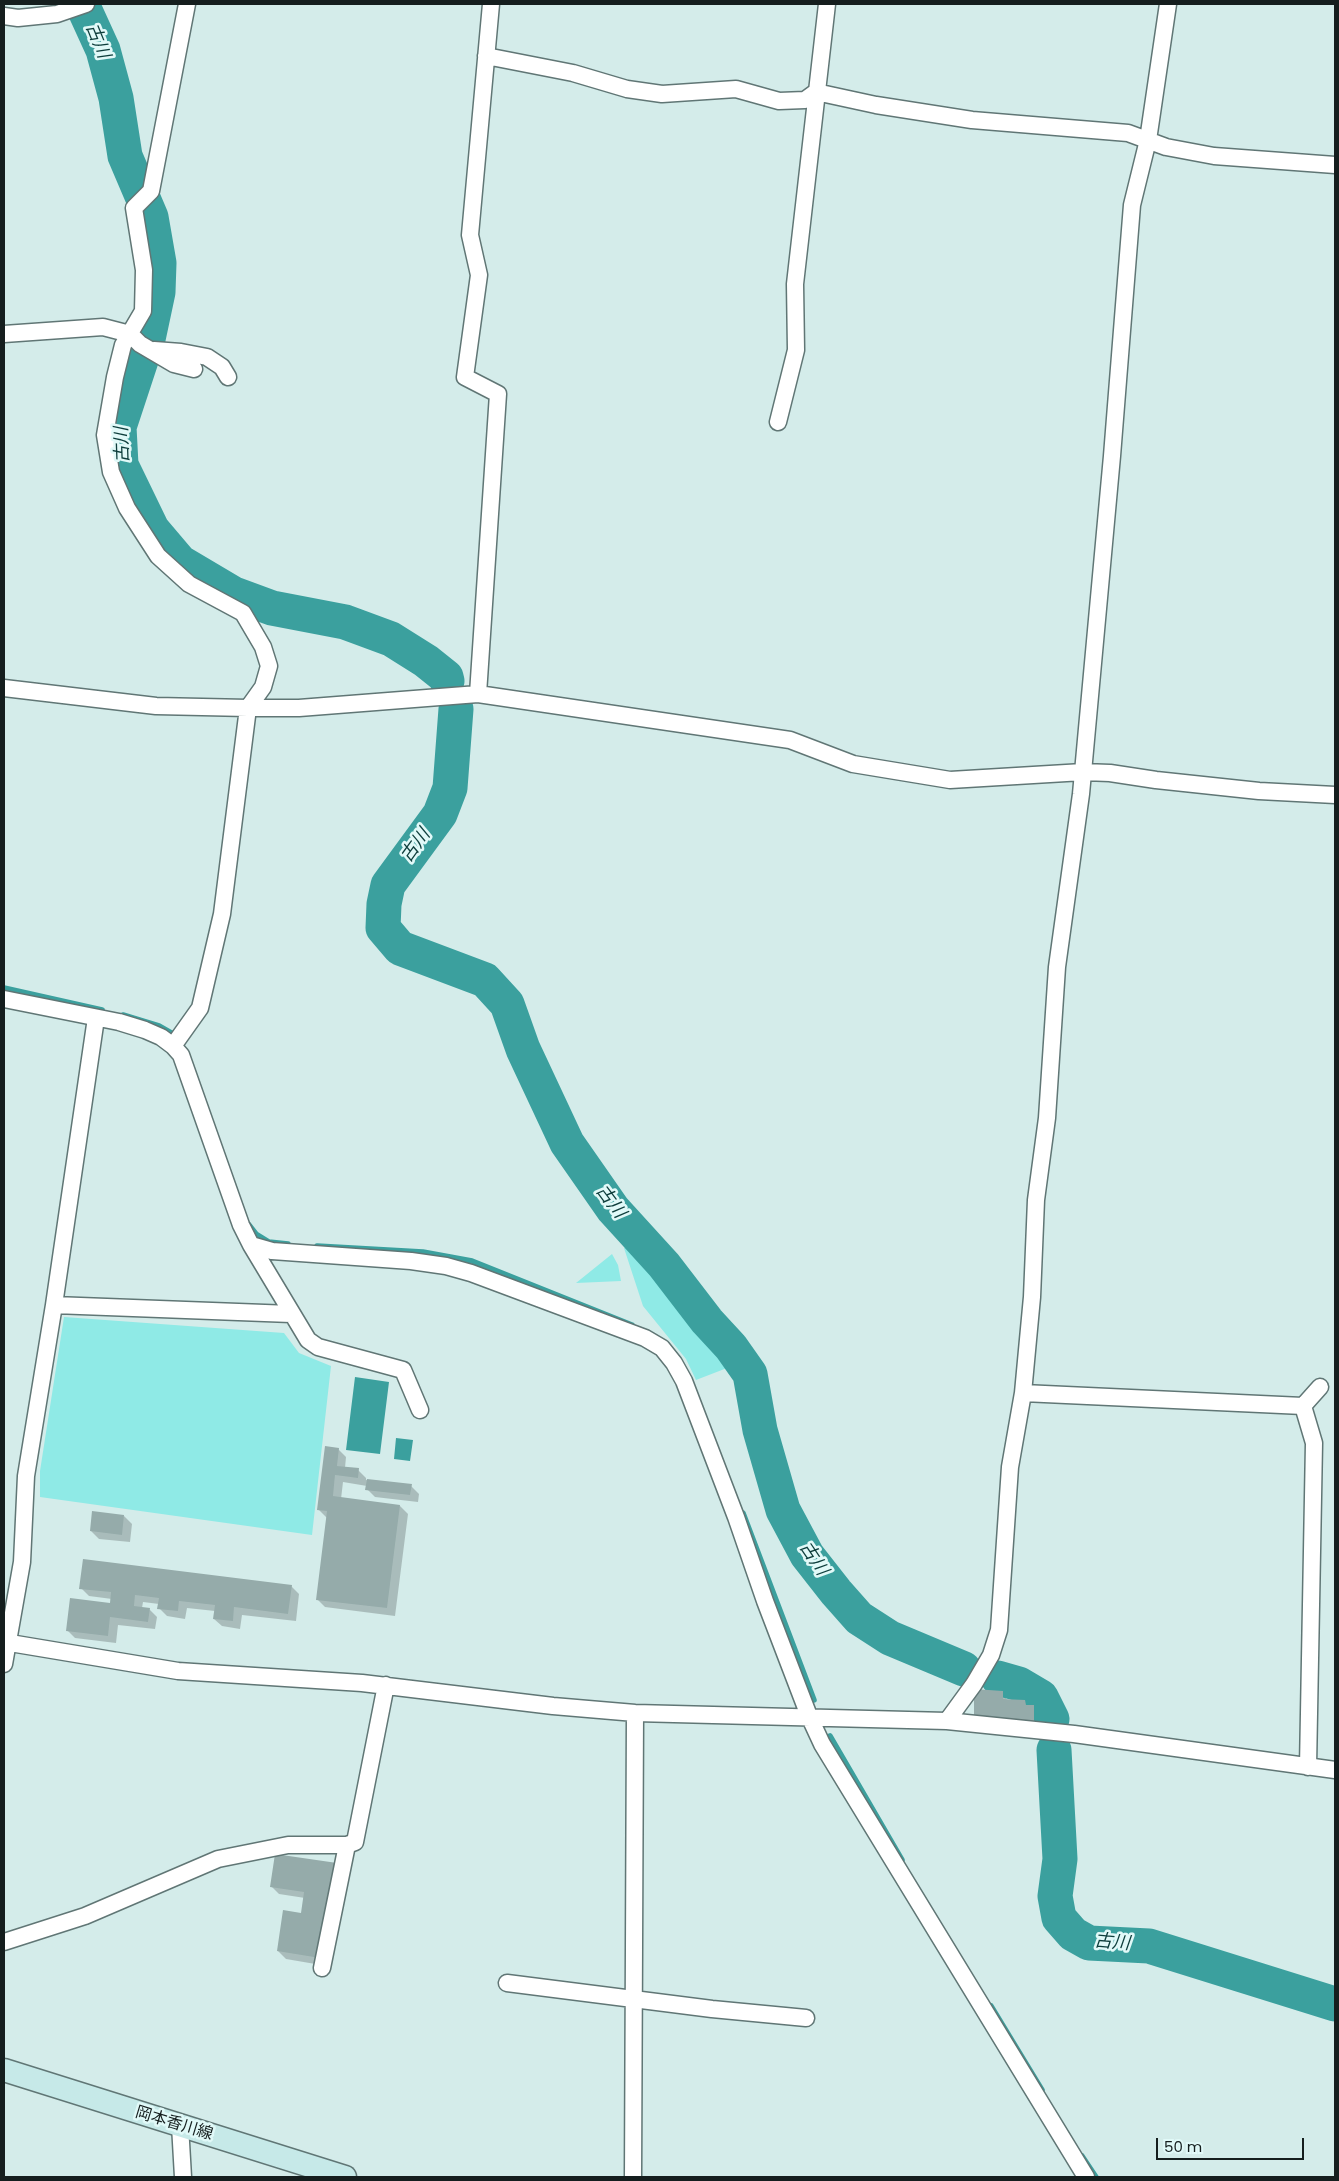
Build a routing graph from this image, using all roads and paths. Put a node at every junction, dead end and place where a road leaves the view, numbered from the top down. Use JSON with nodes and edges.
{"nodes":[{"id":1,"x":185,"y":4,"type":"edge"},
{"id":2,"x":491,"y":4,"type":"edge"},
{"id":3,"x":827,"y":4,"type":"edge"},
{"id":4,"x":1168,"y":4,"type":"edge"},
{"id":5,"x":80,"y":5,"type":"edge"},
{"id":6,"x":4,"y":16,"type":"edge"},
{"id":7,"x":486,"y":56,"type":"junction"},
{"id":8,"x":816,"y":92,"type":"junction"},
{"id":9,"x":1148,"y":140,"type":"junction"},
{"id":10,"x":1335,"y":165,"type":"edge"},
{"id":11,"x":4,"y":334,"type":"edge"},
{"id":12,"x":140,"y":342,"type":"junction"},
{"id":13,"x":194,"y":369,"type":"dead end"},
{"id":14,"x":228,"y":377,"type":"dead end"},
{"id":15,"x":778,"y":422,"type":"dead end"},
{"id":16,"x":4,"y":688,"type":"edge"},
{"id":17,"x":478,"y":694,"type":"junction"},
{"id":18,"x":248,"y":708,"type":"junction"},
{"id":19,"x":1083,"y":772,"type":"junction"},
{"id":20,"x":1335,"y":795,"type":"edge"},
{"id":21,"x":4,"y":999,"type":"edge"},
{"id":22,"x":96,"y":1018,"type":"junction"},
{"id":23,"x":173,"y":1046,"type":"junction"},
{"id":24,"x":251,"y":1245,"type":"junction"},
{"id":25,"x":54,"y":1305,"type":"junction"},
{"id":26,"x":290,"y":1314,"type":"junction"},
{"id":27,"x":1320,"y":1387,"type":"dead end"},
{"id":28,"x":1024,"y":1393,"type":"junction"},
{"id":29,"x":1303,"y":1406,"type":"junction"},
{"id":30,"x":420,"y":1410,"type":"dead end"},
{"id":31,"x":5,"y":1642,"type":"edge"},
{"id":32,"x":4,"y":1664,"type":"edge"},
{"id":33,"x":386,"y":1685,"type":"junction"},
{"id":34,"x":635,"y":1713,"type":"junction"},
{"id":35,"x":809,"y":1716,"type":"junction"},
{"id":36,"x":946,"y":1721,"type":"junction"},
{"id":37,"x":1308,"y":1767,"type":"junction"},
{"id":38,"x":1335,"y":1770,"type":"edge"},
{"id":39,"x":347,"y":1845,"type":"junction"},
{"id":40,"x":4,"y":1942,"type":"edge"},
{"id":41,"x":322,"y":1968,"type":"dead end"},
{"id":42,"x":507,"y":1983,"type":"dead end"},
{"id":43,"x":634,"y":1998,"type":"junction"},
{"id":44,"x":806,"y":2018,"type":"dead end"},
{"id":45,"x":4,"y":2070,"type":"edge"},
{"id":46,"x":180,"y":2125,"type":"junction"},
{"id":47,"x":182,"y":2177,"type":"edge"},
{"id":48,"x":345,"y":2177,"type":"edge"},
{"id":49,"x":633,"y":2177,"type":"edge"},
{"id":50,"x":1086,"y":2177,"type":"edge"}],
"edges":[{"from":1,"to":12,"type":"street"},
{"from":2,"to":7,"type":"street"},
{"from":3,"to":8,"type":"street"},
{"from":4,"to":9,"type":"street"},
{"from":5,"to":6,"type":"street"},
{"from":7,"to":8,"type":"street"},
{"from":7,"to":17,"type":"street"},
{"from":8,"to":9,"type":"street"},
{"from":8,"to":15,"type":"street"},
{"from":9,"to":10,"type":"street"},
{"from":9,"to":19,"type":"street"},
{"from":11,"to":12,"type":"street"},
{"from":12,"to":13,"type":"street"},
{"from":12,"to":14,"type":"street"},
{"from":12,"to":18,"type":"street"},
{"from":16,"to":18,"type":"street"},
{"from":17,"to":18,"type":"street"},
{"from":17,"to":19,"type":"street"},
{"from":18,"to":23,"type":"street"},
{"from":19,"to":20,"type":"street"},
{"from":19,"to":28,"type":"street"},
{"from":21,"to":22,"type":"street"},
{"from":22,"to":23,"type":"street"},
{"from":22,"to":25,"type":"street"},
{"from":23,"to":24,"type":"street"},
{"from":24,"to":26,"type":"street"},
{"from":24,"to":35,"type":"street"},
{"from":25,"to":26,"type":"street"},
{"from":25,"to":31,"type":"street"},
{"from":26,"to":30,"type":"street"},
{"from":27,"to":29,"type":"street"},
{"from":28,"to":29,"type":"street"},
{"from":28,"to":36,"type":"street"},
{"from":29,"to":37,"type":"street"},
{"from":31,"to":32,"type":"street"},
{"from":31,"to":33,"type":"street"},
{"from":33,"to":34,"type":"street"},
{"from":33,"to":39,"type":"street"},
{"from":34,"to":35,"type":"street"},
{"from":34,"to":43,"type":"street"},
{"from":35,"to":36,"type":"street"},
{"from":35,"to":50,"type":"street"},
{"from":36,"to":37,"type":"street"},
{"from":37,"to":38,"type":"street"},
{"from":39,"to":40,"type":"street"},
{"from":39,"to":41,"type":"street"},
{"from":42,"to":43,"type":"street"},
{"from":43,"to":44,"type":"street"},
{"from":43,"to":49,"type":"street"},
{"from":45,"to":46,"type":"main road","name":"岡本香川線"},
{"from":46,"to":47,"type":"street"},
{"from":46,"to":48,"type":"main road","name":"岡本香川線"}]}
